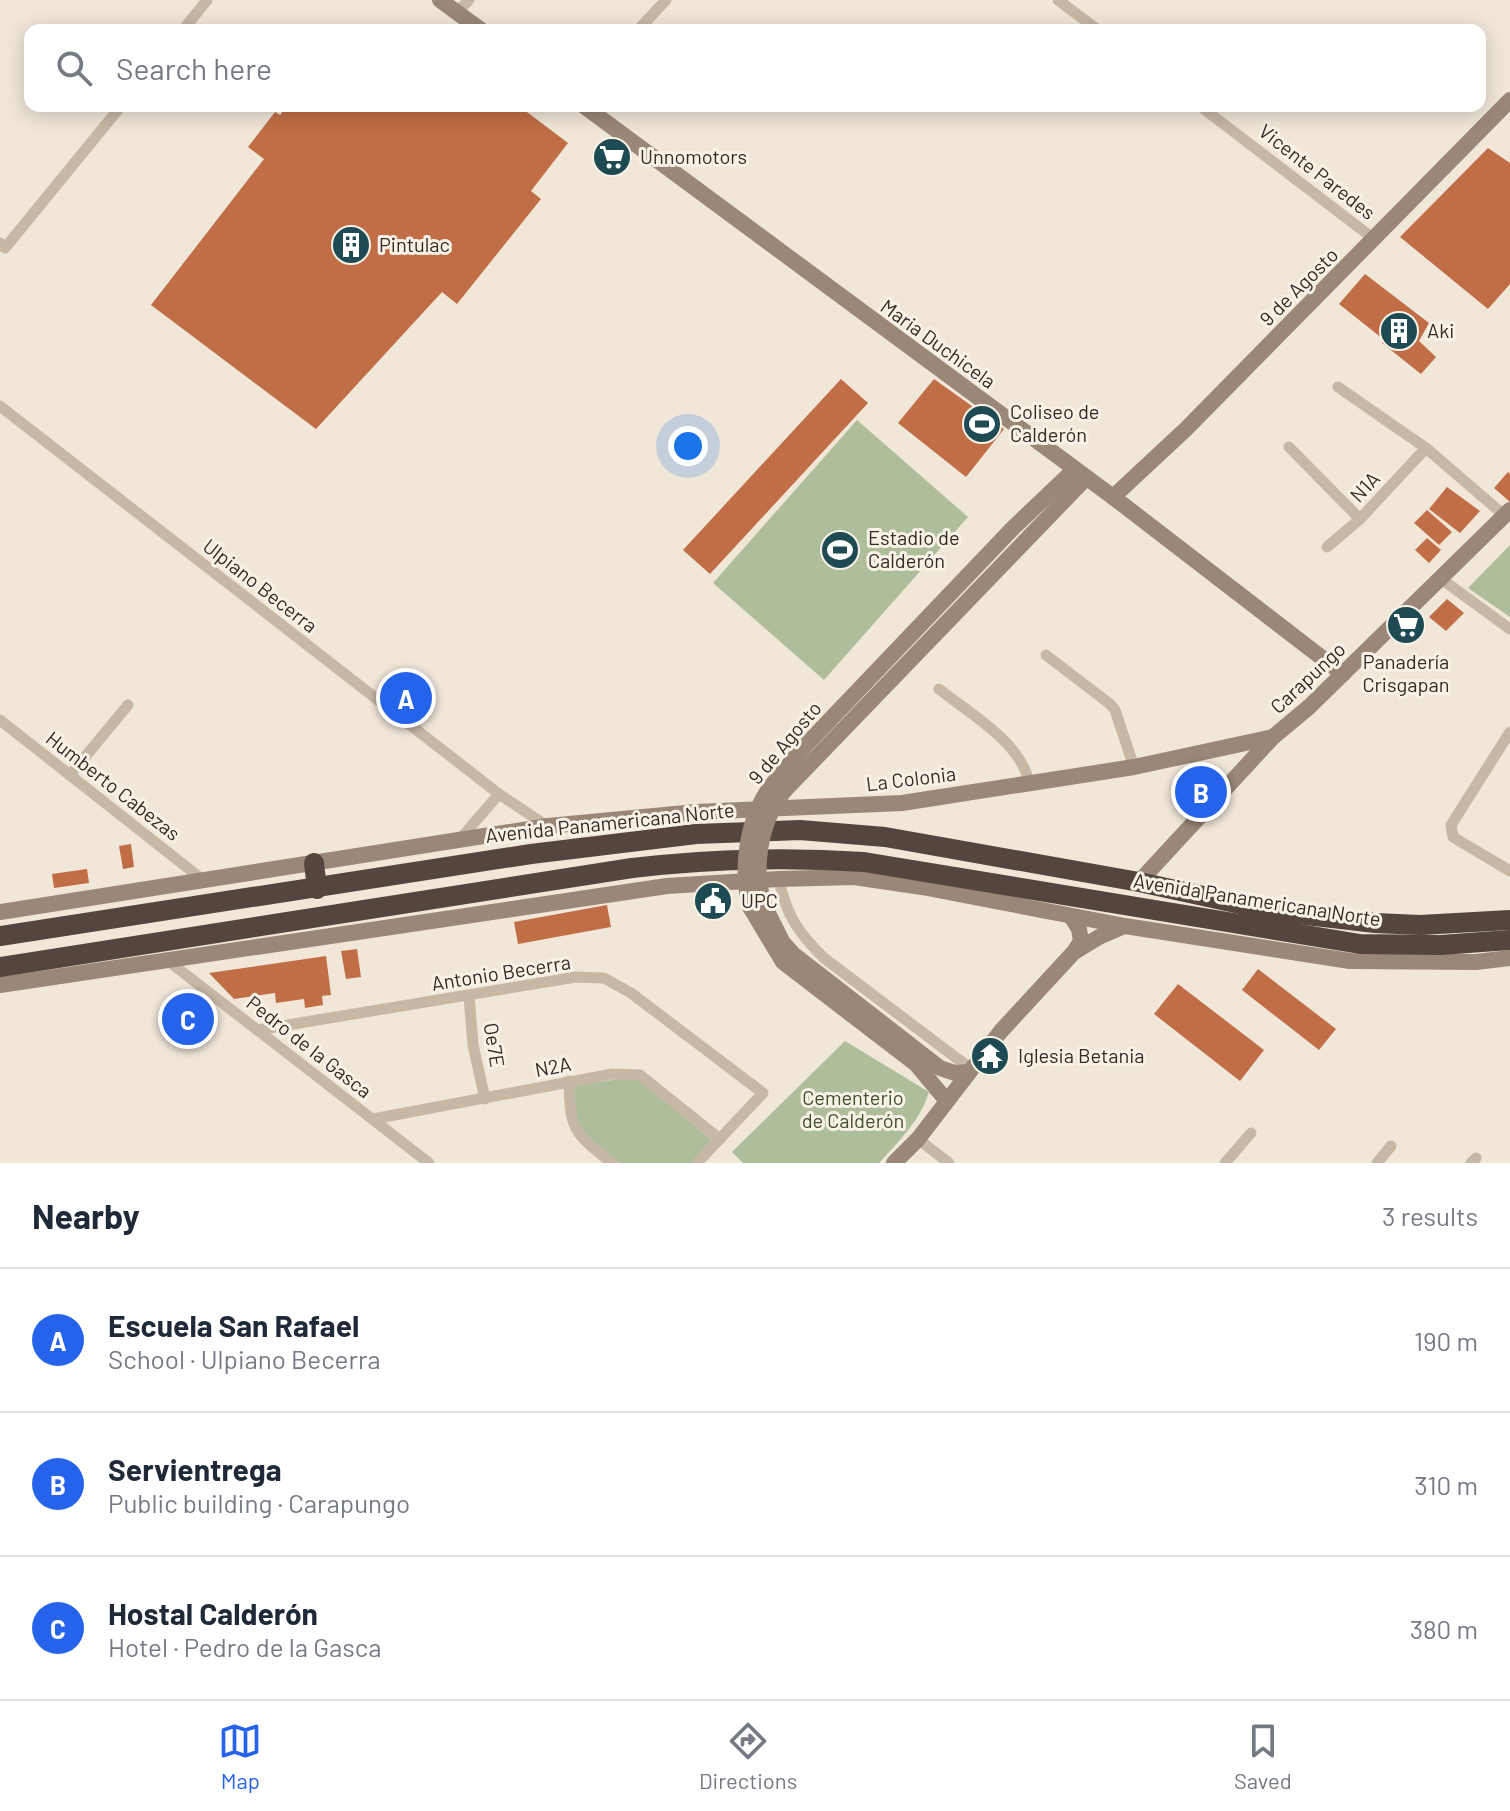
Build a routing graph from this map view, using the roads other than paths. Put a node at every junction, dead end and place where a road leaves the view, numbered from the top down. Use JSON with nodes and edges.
{"nodes":[{"id":1,"x":207,"y":0,"type":"edge"},
{"id":2,"x":440,"y":0,"type":"edge"},
{"id":3,"x":666,"y":0,"type":"edge"},
{"id":4,"x":1058,"y":0,"type":"edge"},
{"id":5,"x":463,"y":6,"type":"edge"},
{"id":6,"x":188,"y":24,"type":"edge"},
{"id":7,"x":476,"y":24,"type":"edge"},
{"id":8,"x":644,"y":24,"type":"edge"},
{"id":9,"x":1090,"y":24,"type":"edge"},
{"id":10,"x":1510,"y":100,"type":"edge"},
{"id":11,"x":116,"y":112,"type":"edge"},
{"id":12,"x":592,"y":112,"type":"edge"},
{"id":13,"x":1208,"y":112,"type":"edge"},
{"id":14,"x":1374,"y":239,"type":"junction"},
{"id":15,"x":0,"y":243,"type":"edge"},
{"id":16,"x":1338,"y":387,"type":"dead end"},
{"id":17,"x":0,"y":406,"type":"edge"},
{"id":18,"x":1289,"y":447,"type":"dead end"},
{"id":19,"x":1426,"y":448,"type":"junction"},
{"id":20,"x":1080,"y":473,"type":"junction"},
{"id":21,"x":1113,"y":497,"type":"junction"},
{"id":22,"x":1507,"y":513,"type":"edge"},
{"id":23,"x":1360,"y":519,"type":"junction"},
{"id":24,"x":1327,"y":547,"type":"dead end"},
{"id":25,"x":1440,"y":578,"type":"junction"},
{"id":26,"x":1510,"y":629,"type":"edge"},
{"id":27,"x":1046,"y":655,"type":"dead end"},
{"id":28,"x":1343,"y":674,"type":"junction"},
{"id":29,"x":939,"y":689,"type":"dead end"},
{"id":30,"x":128,"y":705,"type":"dead end"},
{"id":31,"x":0,"y":720,"type":"edge"},
{"id":32,"x":1510,"y":732,"type":"edge"},
{"id":33,"x":1273,"y":737,"type":"junction"},
{"id":34,"x":1134,"y":767,"type":"junction"},
{"id":35,"x":70,"y":775,"type":"junction"},
{"id":36,"x":1029,"y":783,"type":"junction"},
{"id":37,"x":499,"y":794,"type":"junction"},
{"id":38,"x":548,"y":826,"type":"junction"},
{"id":39,"x":460,"y":839,"type":"junction"},
{"id":40,"x":314,"y":863,"type":"junction"},
{"id":41,"x":1510,"y":871,"type":"edge"},
{"id":42,"x":779,"y":879,"type":"junction"},
{"id":43,"x":203,"y":880,"type":"junction"},
{"id":44,"x":1139,"y":882,"type":"junction"},
{"id":45,"x":317,"y":889,"type":"junction"},
{"id":46,"x":758,"y":908,"type":"junction"},
{"id":47,"x":0,"y":912,"type":"edge"},
{"id":48,"x":1071,"y":916,"type":"junction"},
{"id":49,"x":1510,"y":920,"type":"edge"},
{"id":50,"x":1125,"y":926,"type":"junction"},
{"id":51,"x":269,"y":934,"type":"junction"},
{"id":52,"x":0,"y":936,"type":"edge"},
{"id":53,"x":1510,"y":940,"type":"edge"},
{"id":54,"x":1074,"y":952,"type":"junction"},
{"id":55,"x":1510,"y":958,"type":"edge"},
{"id":56,"x":167,"y":960,"type":"junction"},
{"id":57,"x":0,"y":967,"type":"edge"},
{"id":58,"x":0,"y":985,"type":"edge"},
{"id":59,"x":469,"y":996,"type":"junction"},
{"id":60,"x":257,"y":1030,"type":"junction"},
{"id":61,"x":970,"y":1070,"type":"junction"},
{"id":62,"x":569,"y":1081,"type":"junction"},
{"id":63,"x":485,"y":1099,"type":"junction"},
{"id":64,"x":946,"y":1100,"type":"junction"},
{"id":65,"x":373,"y":1119,"type":"junction"},
{"id":66,"x":1251,"y":1133,"type":"dead end"},
{"id":67,"x":720,"y":1139,"type":"junction"},
{"id":68,"x":918,"y":1139,"type":"junction"},
{"id":69,"x":1391,"y":1146,"type":"dead end"},
{"id":70,"x":429,"y":1163,"type":"edge"},
{"id":71,"x":612,"y":1163,"type":"edge"},
{"id":72,"x":697,"y":1163,"type":"edge"},
{"id":73,"x":894,"y":1163,"type":"edge"},
{"id":74,"x":949,"y":1163,"type":"edge"},
{"id":75,"x":1225,"y":1163,"type":"edge"},
{"id":76,"x":1377,"y":1163,"type":"edge"}],
"edges":[{"from":1,"to":6,"type":"street"},
{"from":2,"to":5,"type":"main road"},
{"from":3,"to":8,"type":"street"},
{"from":4,"to":9,"type":"street"},
{"from":5,"to":7,"type":"main road"},
{"from":10,"to":14,"type":"main road","name":"9 de Agosto"},
{"from":11,"to":15,"type":"street"},
{"from":12,"to":20,"type":"main road","name":"Maria Duchicela"},
{"from":13,"to":14,"type":"street","name":"Vicente Paredes"},
{"from":14,"to":21,"type":"main road","name":"9 de Agosto"},
{"from":16,"to":19,"type":"street"},
{"from":17,"to":37,"type":"street","name":"Ulpiano Becerra"},
{"from":18,"to":23,"type":"street"},
{"from":19,"to":22,"type":"street"},
{"from":19,"to":23,"type":"street","name":"N1A"},
{"from":20,"to":21,"type":"main road","name":"Maria Duchicela"},
{"from":20,"to":46,"type":"main road","name":"9 de Agosto","bridge":true},
{"from":21,"to":28,"type":"main road","name":"Maria Duchicela"},
{"from":22,"to":25,"type":"main road","name":"Carapungo"},
{"from":23,"to":24,"type":"street","name":"N1A"},
{"from":25,"to":26,"type":"street"},
{"from":25,"to":28,"type":"main road","name":"Carapungo"},
{"from":27,"to":34,"type":"street"},
{"from":28,"to":33,"type":"main road","name":"Carapungo"},
{"from":29,"to":36,"type":"street"},
{"from":30,"to":35,"type":"street"},
{"from":31,"to":35,"type":"street","name":"Humberto Cabezas"},
{"from":32,"to":41,"type":"street"},
{"from":33,"to":34,"type":"main road","name":"La Colonia"},
{"from":33,"to":44,"type":"main road","name":"Carapungo"},
{"from":34,"to":36,"type":"main road","name":"La Colonia"},
{"from":35,"to":43,"type":"street","name":"Humberto Cabezas"},
{"from":36,"to":38,"type":"main road","name":"La Colonia"},
{"from":37,"to":38,"type":"street","name":"Ulpiano Becerra"},
{"from":37,"to":39,"type":"street"},
{"from":38,"to":39,"type":"main road","name":"Avenida Panamericana Norte"},
{"from":39,"to":40,"type":"main road","name":"Avenida Panamericana Norte"},
{"from":40,"to":43,"type":"main road","name":"Avenida Panamericana Norte"},
{"from":40,"to":45,"type":"highway"},
{"from":42,"to":48,"type":"main road","name":"Avenida Panamericana Norte"},
{"from":42,"to":51,"type":"main road","name":"Avenida Panamericana Norte"},
{"from":42,"to":61,"type":"street"},
{"from":43,"to":47,"type":"main road","name":"Avenida Panamericana Norte"},
{"from":44,"to":45,"type":"highway","name":"Avenida Panamericana Norte"},
{"from":44,"to":49,"type":"highway","name":"Avenida Panamericana Norte"},
{"from":45,"to":52,"type":"highway","name":"Avenida Panamericana Norte"},
{"from":46,"to":61,"type":"main road","name":"9 de Agosto"},
{"from":46,"to":64,"type":"main road","name":"9 de Agosto"},
{"from":48,"to":50,"type":"main road","name":"Avenida Panamericana Norte"},
{"from":48,"to":54,"type":"main road"},
{"from":50,"to":54,"type":"main road"},
{"from":50,"to":55,"type":"main road","name":"Avenida Panamericana Norte"},
{"from":51,"to":53,"type":"highway","name":"Avenida Panamericana Norte"},
{"from":51,"to":56,"type":"main road","name":"Avenida Panamericana Norte"},
{"from":51,"to":57,"type":"highway","name":"Avenida Panamericana Norte"},
{"from":54,"to":61,"type":"main road"},
{"from":56,"to":58,"type":"main road","name":"Avenida Panamericana Norte"},
{"from":56,"to":60,"type":"street","name":"Pedro de la Gasca"},
{"from":59,"to":60,"type":"street","name":"Antonio Becerra"},
{"from":59,"to":63,"type":"street","name":"Oe7E"},
{"from":59,"to":67,"type":"street","name":"Antonio Becerra"},
{"from":60,"to":65,"type":"street","name":"Pedro de la Gasca"},
{"from":61,"to":64,"type":"main road"},
{"from":62,"to":63,"type":"street","name":"N2A"},
{"from":62,"to":67,"type":"street","name":"N2A"},
{"from":62,"to":71,"type":"street"},
{"from":63,"to":65,"type":"street","name":"N2A"},
{"from":64,"to":68,"type":"main road"},
{"from":65,"to":70,"type":"street","name":"Pedro de la Gasca"},
{"from":66,"to":75,"type":"street"},
{"from":67,"to":72,"type":"street","name":"Antonio Becerra"},
{"from":68,"to":73,"type":"main road"},
{"from":68,"to":74,"type":"street"},
{"from":69,"to":76,"type":"street"}]}
